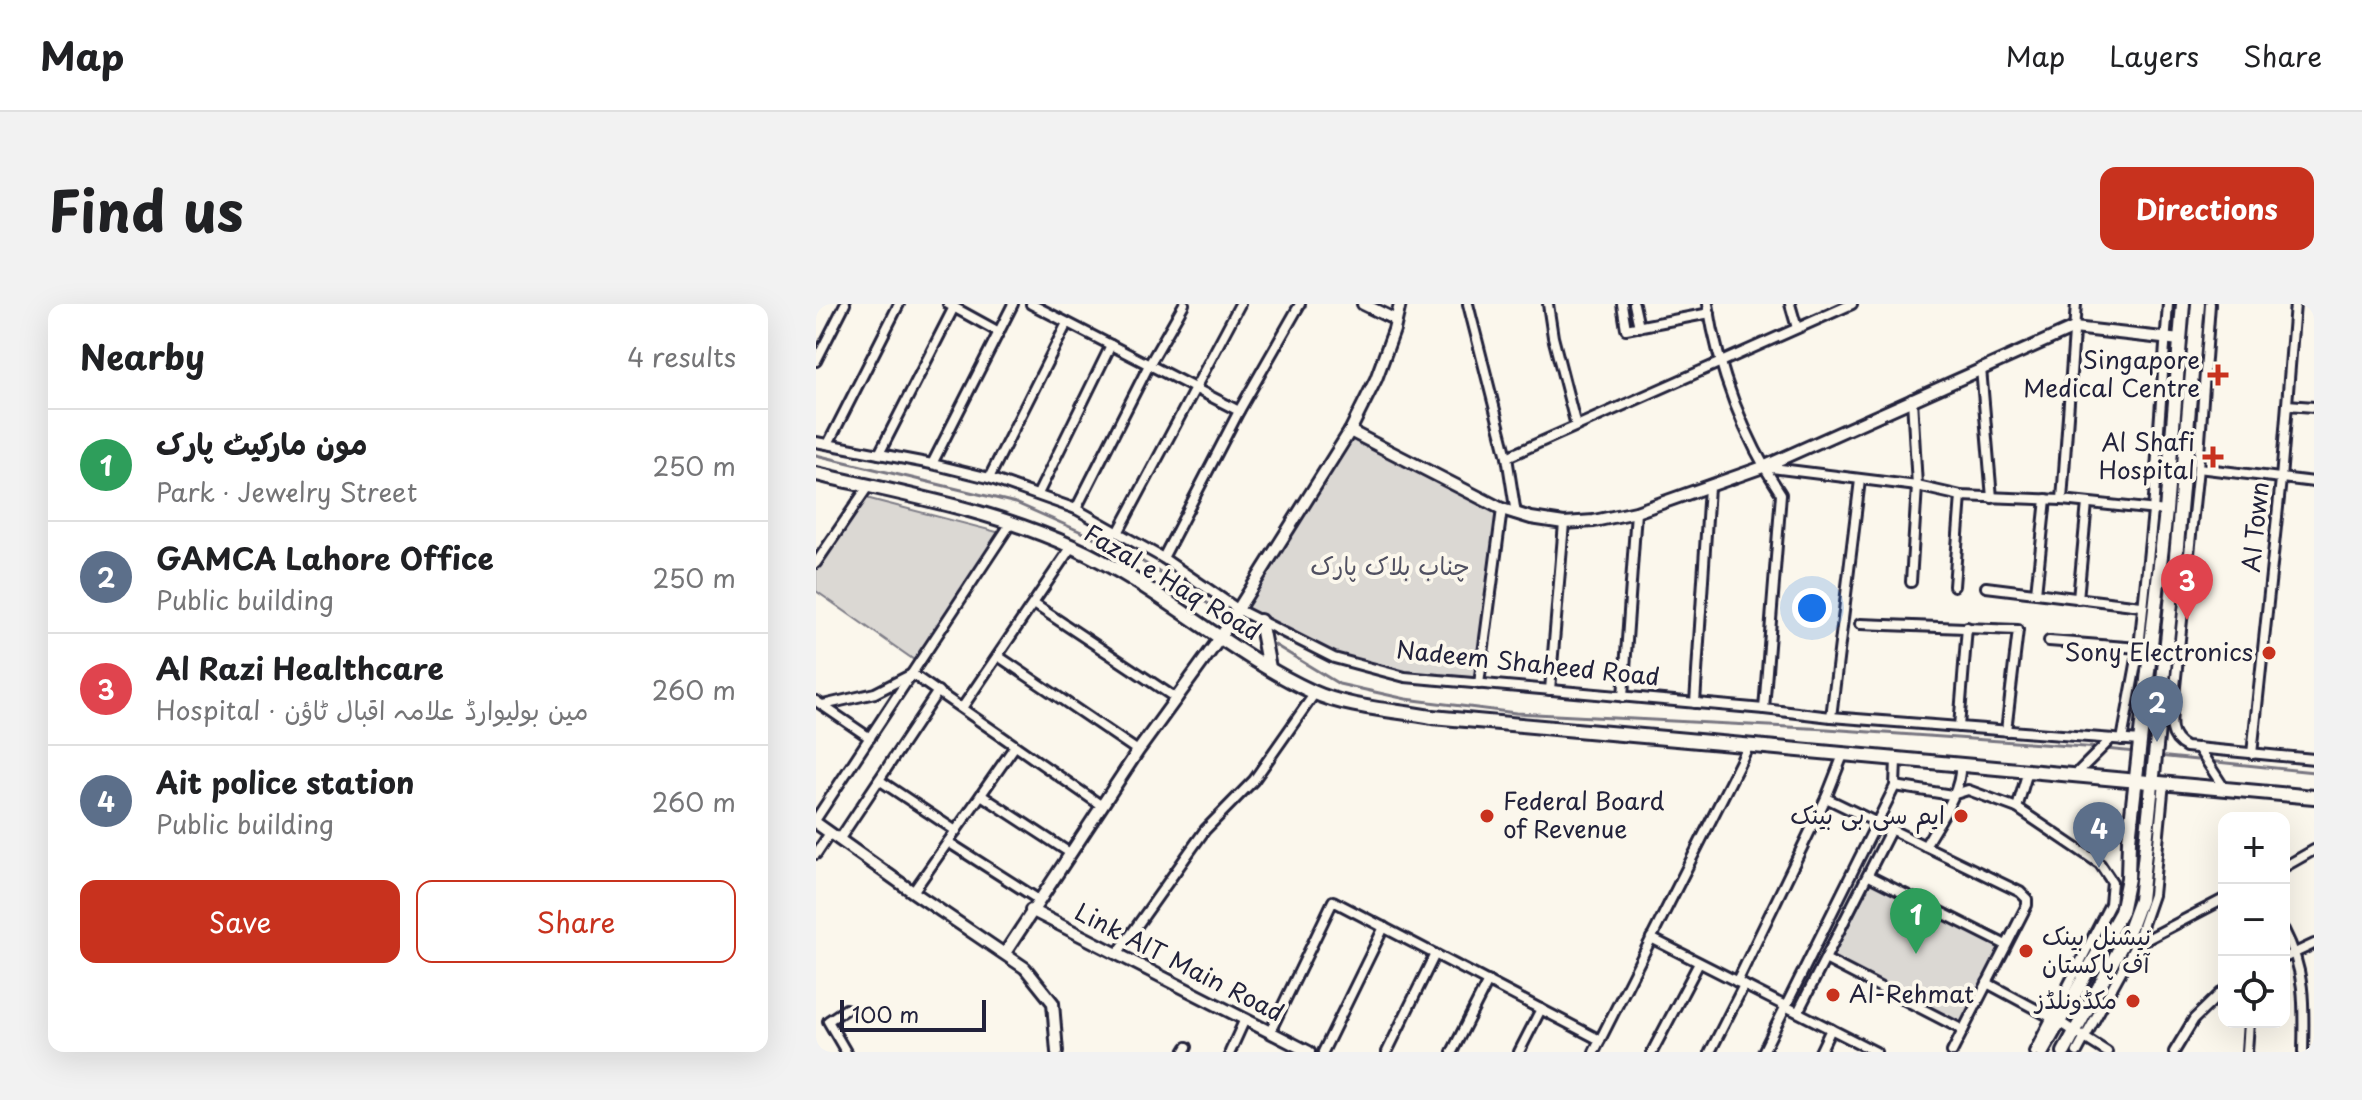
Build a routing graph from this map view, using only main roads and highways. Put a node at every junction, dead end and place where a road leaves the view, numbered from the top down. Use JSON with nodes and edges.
{"nodes":[{"id":1,"x":2183,"y":304,"type":"edge"},
{"id":2,"x":2198,"y":304,"type":"edge"},
{"id":3,"x":817,"y":475,"type":"edge"},
{"id":4,"x":1261,"y":622,"type":"road end"},
{"id":5,"x":1269,"y":668,"type":"junction"},
{"id":6,"x":2136,"y":773,"type":"junction"},
{"id":7,"x":2157,"y":778,"type":"junction"},
{"id":8,"x":2314,"y":797,"type":"edge"},
{"id":9,"x":2042,"y":1052,"type":"edge"},
{"id":10,"x":2064,"y":1052,"type":"edge"}],
"edges":[{"from":1,"to":6,"type":"main road"},
{"from":2,"to":7,"type":"main road"},
{"from":3,"to":5,"type":"main road","name":"Fazal e Haq Road"},
{"from":4,"to":5,"type":"main road"},
{"from":5,"to":6,"type":"main road","name":"Fazal e Haq Road"},
{"from":6,"to":7,"type":"main road"},
{"from":6,"to":9,"type":"main road"},
{"from":7,"to":8,"type":"main road"},
{"from":7,"to":10,"type":"main road"}]}
